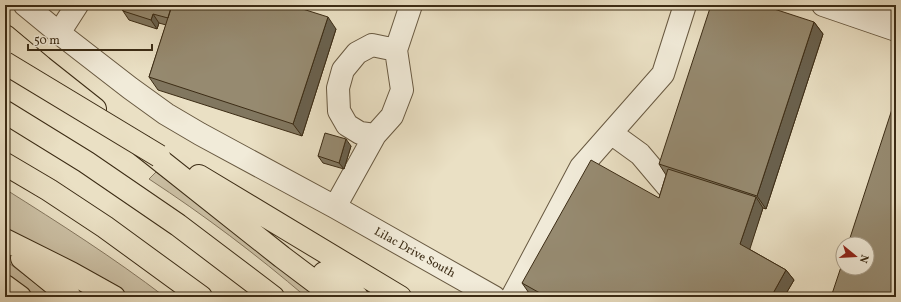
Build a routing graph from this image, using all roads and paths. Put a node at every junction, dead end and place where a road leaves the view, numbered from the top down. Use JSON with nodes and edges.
{"nodes":[{"id":1,"x":25,"y":5,"type":"edge"},
{"id":2,"x":77,"y":5,"type":"edge"},
{"id":3,"x":411,"y":5,"type":"edge"},
{"id":4,"x":684,"y":5,"type":"edge"},
{"id":5,"x":823,"y":5,"type":"edge"},
{"id":6,"x":890,"y":19,"type":"edge"},
{"id":7,"x":59,"y":33,"type":"junction"},
{"id":8,"x":5,"y":36,"type":"edge"},
{"id":9,"x":396,"y":50,"type":"junction"},
{"id":10,"x":5,"y":63,"type":"edge"},
{"id":11,"x":5,"y":112,"type":"edge"},
{"id":12,"x":611,"y":133,"type":"junction"},
{"id":13,"x":375,"y":135,"type":"junction"},
{"id":14,"x":159,"y":156,"type":"junction"},
{"id":15,"x":5,"y":164,"type":"edge"},
{"id":16,"x":667,"y":186,"type":"edge"},
{"id":17,"x":335,"y":207,"type":"junction"},
{"id":18,"x":5,"y":240,"type":"edge"},
{"id":19,"x":5,"y":245,"type":"edge"},
{"id":20,"x":5,"y":286,"type":"edge"},
{"id":21,"x":333,"y":294,"type":"edge"},
{"id":22,"x":20,"y":297,"type":"edge"},
{"id":23,"x":70,"y":297,"type":"edge"},
{"id":24,"x":114,"y":297,"type":"edge"},
{"id":25,"x":201,"y":297,"type":"edge"},
{"id":26,"x":273,"y":297,"type":"edge"},
{"id":27,"x":357,"y":297,"type":"edge"},
{"id":28,"x":400,"y":297,"type":"edge"},
{"id":29,"x":494,"y":297,"type":"edge"},
{"id":30,"x":512,"y":297,"type":"edge"}],
"edges":[{"from":1,"to":7,"type":"street","name":"Lilac Drive South"},
{"from":2,"to":7,"type":"street"},
{"from":3,"to":9,"type":"street"},
{"from":4,"to":12,"type":"street"},
{"from":5,"to":6,"type":"street"},
{"from":7,"to":17,"type":"street","name":"Lilac Drive South"},
{"from":8,"to":21,"type":"highway"},
{"from":9,"to":13,"type":"street"},
{"from":9,"to":13,"type":"street"},
{"from":10,"to":14,"type":"highway","bridge":true},
{"from":11,"to":26,"type":"highway"},
{"from":12,"to":16,"type":"street"},
{"from":12,"to":30,"type":"street"},
{"from":13,"to":17,"type":"street"},
{"from":14,"to":27,"type":"highway"},
{"from":14,"to":28,"type":"highway"},
{"from":15,"to":25,"type":"highway"},
{"from":17,"to":29,"type":"street","name":"Lilac Drive South"},
{"from":18,"to":24,"type":"highway"},
{"from":19,"to":23,"type":"highway"},
{"from":20,"to":22,"type":"highway"}]}
